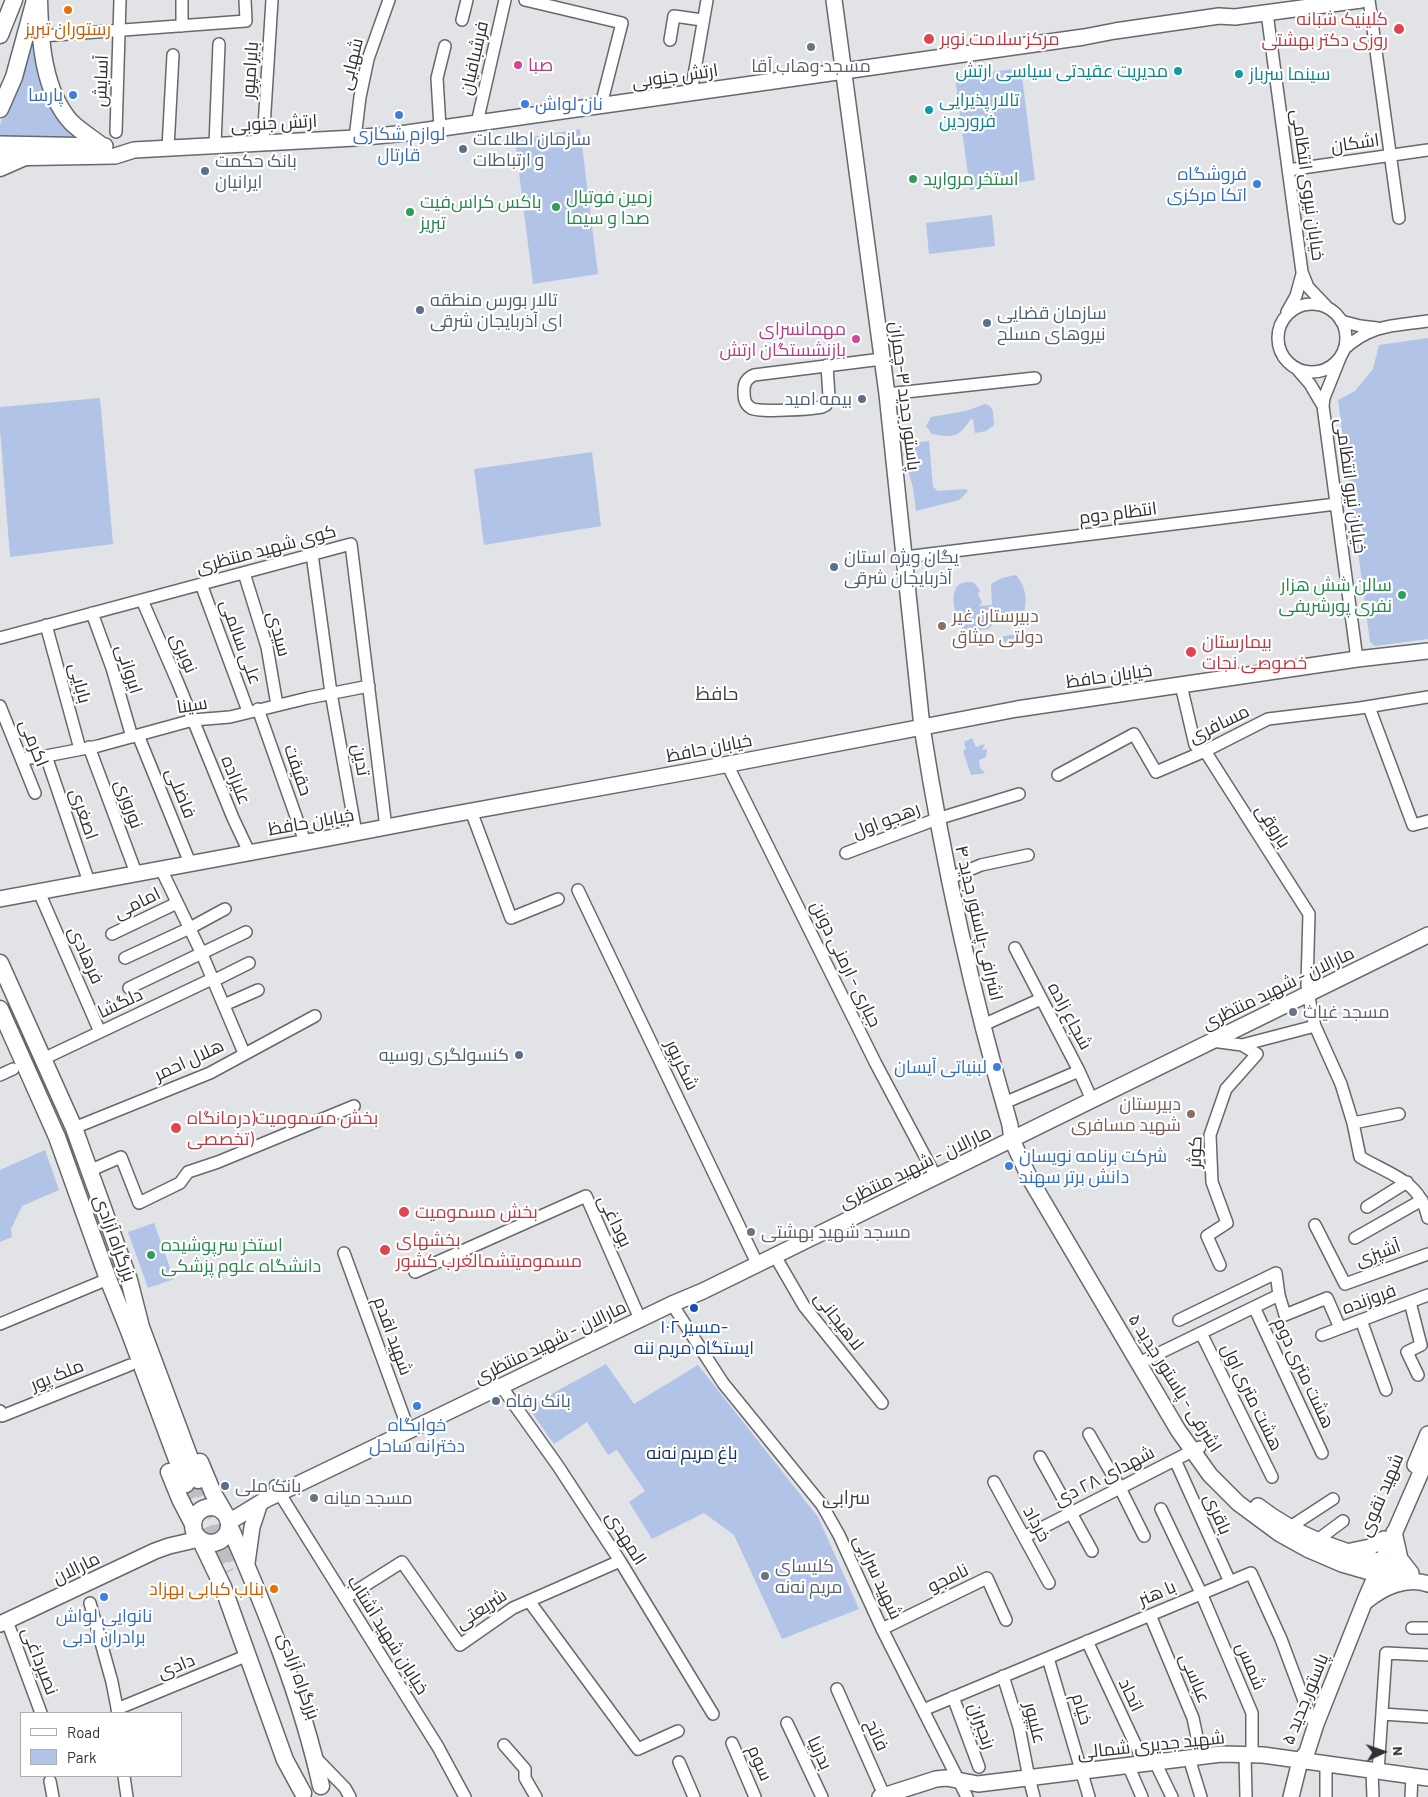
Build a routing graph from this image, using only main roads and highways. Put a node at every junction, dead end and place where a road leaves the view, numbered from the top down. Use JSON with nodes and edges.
{"nodes":[{"id":1,"x":35,"y":0,"type":"edge"},
{"id":2,"x":39,"y":0,"type":"edge"},
{"id":3,"x":834,"y":0,"type":"edge"},
{"id":4,"x":1285,"y":0,"type":"edge"},
{"id":5,"x":1361,"y":0,"type":"edge"},
{"id":6,"x":12,"y":6,"type":"edge"},
{"id":7,"x":1219,"y":16,"type":"junction"},
{"id":8,"x":28,"y":20,"type":"junction"},
{"id":9,"x":0,"y":35,"type":"edge"},
{"id":10,"x":0,"y":46,"type":"edge"},
{"id":11,"x":843,"y":71,"type":"junction"},
{"id":12,"x":0,"y":89,"type":"edge"},
{"id":13,"x":0,"y":109,"type":"edge"},
{"id":14,"x":0,"y":144,"type":"edge"},
{"id":15,"x":102,"y":146,"type":"junction"},
{"id":16,"x":134,"y":150,"type":"junction"},
{"id":17,"x":25,"y":157,"type":"junction"},
{"id":18,"x":0,"y":158,"type":"edge"},
{"id":19,"x":0,"y":168,"type":"edge"},
{"id":20,"x":1428,"y":651,"type":"edge"},
{"id":21,"x":922,"y":727,"type":"junction"},
{"id":22,"x":0,"y":898,"type":"edge"},
{"id":23,"x":1428,"y":935,"type":"edge"},
{"id":24,"x":0,"y":963,"type":"edge"},
{"id":25,"x":0,"y":1009,"type":"edge"},
{"id":26,"x":1013,"y":1134,"type":"junction"},
{"id":27,"x":108,"y":1279,"type":"junction"},
{"id":28,"x":129,"y":1280,"type":"junction"},
{"id":29,"x":1428,"y":1434,"type":"edge"},
{"id":30,"x":1196,"y":1449,"type":"junction"},
{"id":31,"x":1428,"y":1456,"type":"edge"},
{"id":32,"x":213,"y":1493,"type":"junction"},
{"id":33,"x":260,"y":1503,"type":"junction"},
{"id":34,"x":185,"y":1508,"type":"junction"},
{"id":35,"x":227,"y":1520,"type":"junction"},
{"id":36,"x":197,"y":1532,"type":"junction"},
{"id":37,"x":1389,"y":1535,"type":"junction"},
{"id":38,"x":239,"y":1547,"type":"junction"},
{"id":39,"x":1343,"y":1551,"type":"junction"},
{"id":40,"x":210,"y":1560,"type":"junction"},
{"id":41,"x":1375,"y":1567,"type":"junction"},
{"id":42,"x":237,"y":1568,"type":"junction"},
{"id":43,"x":1415,"y":1579,"type":"edge"},
{"id":44,"x":1364,"y":1603,"type":"junction"},
{"id":45,"x":3,"y":1623,"type":"edge"},
{"id":46,"x":1312,"y":1719,"type":"junction"},
{"id":47,"x":1300,"y":1762,"type":"junction"},
{"id":48,"x":1428,"y":1778,"type":"edge"},
{"id":49,"x":323,"y":1792,"type":"edge"},
{"id":50,"x":304,"y":1795,"type":"edge"},
{"id":51,"x":882,"y":1796,"type":"edge"},
{"id":52,"x":1291,"y":1797,"type":"edge"}],
"edges":[{"from":1,"to":8,"type":"highway"},
{"from":2,"to":15,"type":"highway"},
{"from":3,"to":11,"type":"main road","name":"پاستور جدید ۳-چمران"},
{"from":4,"to":7,"type":"main road","name":"ارتش جنوبی"},
{"from":5,"to":7,"type":"main road","name":"ارتش جنوبی"},
{"from":6,"to":9,"type":"highway"},
{"from":6,"to":10,"type":"highway"},
{"from":7,"to":11,"type":"main road","name":"ارتش جنوبی"},
{"from":8,"to":12,"type":"highway"},
{"from":8,"to":13,"type":"highway"},
{"from":11,"to":16,"type":"main road","name":"ارتش جنوبی"},
{"from":11,"to":21,"type":"main road","name":"پاستور جدید ۳-چمران"},
{"from":14,"to":15,"type":"main road"},
{"from":15,"to":16,"type":"main road"},
{"from":16,"to":17,"type":"main road"},
{"from":17,"to":18,"type":"main road"},
{"from":17,"to":19,"type":"highway"},
{"from":20,"to":21,"type":"main road","name":"خیابان حافظ"},
{"from":21,"to":22,"type":"main road","name":"خیابان حافظ"},
{"from":21,"to":26,"type":"main road","name":"اشرافی-پاستور جدید ۴"},
{"from":23,"to":26,"type":"main road","name":"مارالان - شهید منتظری"},
{"from":24,"to":28,"type":"highway","name":"بزرگراه آزادی"},
{"from":25,"to":27,"type":"highway","name":"بزرگراه آزادی"},
{"from":26,"to":30,"type":"main road","name":"اشرفی - پاستور جدید ۵"},
{"from":26,"to":33,"type":"main road","name":"مارالان - شهید منتظری"},
{"from":27,"to":28,"type":"highway","name":"بزرگراه آزادی"},
{"from":27,"to":34,"type":"highway"},
{"from":28,"to":32,"type":"highway","name":"بزرگراه آزادی"},
{"from":29,"to":37,"type":"main road","name":"شهید نقوی"},
{"from":30,"to":39,"type":"main road","name":"اشرفی - پاستور جدید ۵"},
{"from":30,"to":41,"type":"main road","name":"اشرفی - پاستور جدید ۵"},
{"from":31,"to":37,"type":"main road","name":"شهید نقوی"},
{"from":32,"to":34,"type":"highway"},
{"from":32,"to":35,"type":"highway","name":"بزرگراه آزادی"},
{"from":33,"to":35,"type":"main road","name":"مارالان - شهید منتظری"},
{"from":33,"to":42,"type":"main road"},
{"from":34,"to":36,"type":"highway"},
{"from":35,"to":36,"type":"highway"},
{"from":35,"to":36,"type":"highway"},
{"from":35,"to":38,"type":"highway","name":"بزرگراه آزادی"},
{"from":36,"to":40,"type":"highway"},
{"from":36,"to":45,"type":"main road","name":"مارالان"},
{"from":37,"to":39,"type":"main road"},
{"from":37,"to":41,"type":"main road","name":"شهید نقوی"},
{"from":37,"to":43,"type":"main road"},
{"from":38,"to":40,"type":"highway"},
{"from":38,"to":42,"type":"highway","name":"بزرگراه آزادی"},
{"from":39,"to":41,"type":"main road","name":"اشرفی - پاستور جدید ۵"},
{"from":40,"to":50,"type":"highway"},
{"from":41,"to":43,"type":"main road"},
{"from":41,"to":44,"type":"main road","name":"پاستور جدید ۵"},
{"from":41,"to":46,"type":"main road","name":"پاستور جدید ۵"},
{"from":42,"to":49,"type":"highway","name":"بزرگراه آزادی"},
{"from":42,"to":49,"type":"highway"},
{"from":42,"to":50,"type":"highway","name":"بزرگراه آزادی"},
{"from":43,"to":44,"type":"main road"},
{"from":44,"to":46,"type":"main road","name":"پاستور جدید ۵"},
{"from":46,"to":47,"type":"main road","name":"پاستور جدید ۵"},
{"from":47,"to":48,"type":"main road","name":"شهید جدیری شمالی"},
{"from":47,"to":51,"type":"main road","name":"شهید جدیری شمالی"},
{"from":47,"to":52,"type":"main road","name":"پاستور جدید ۵"}]}
